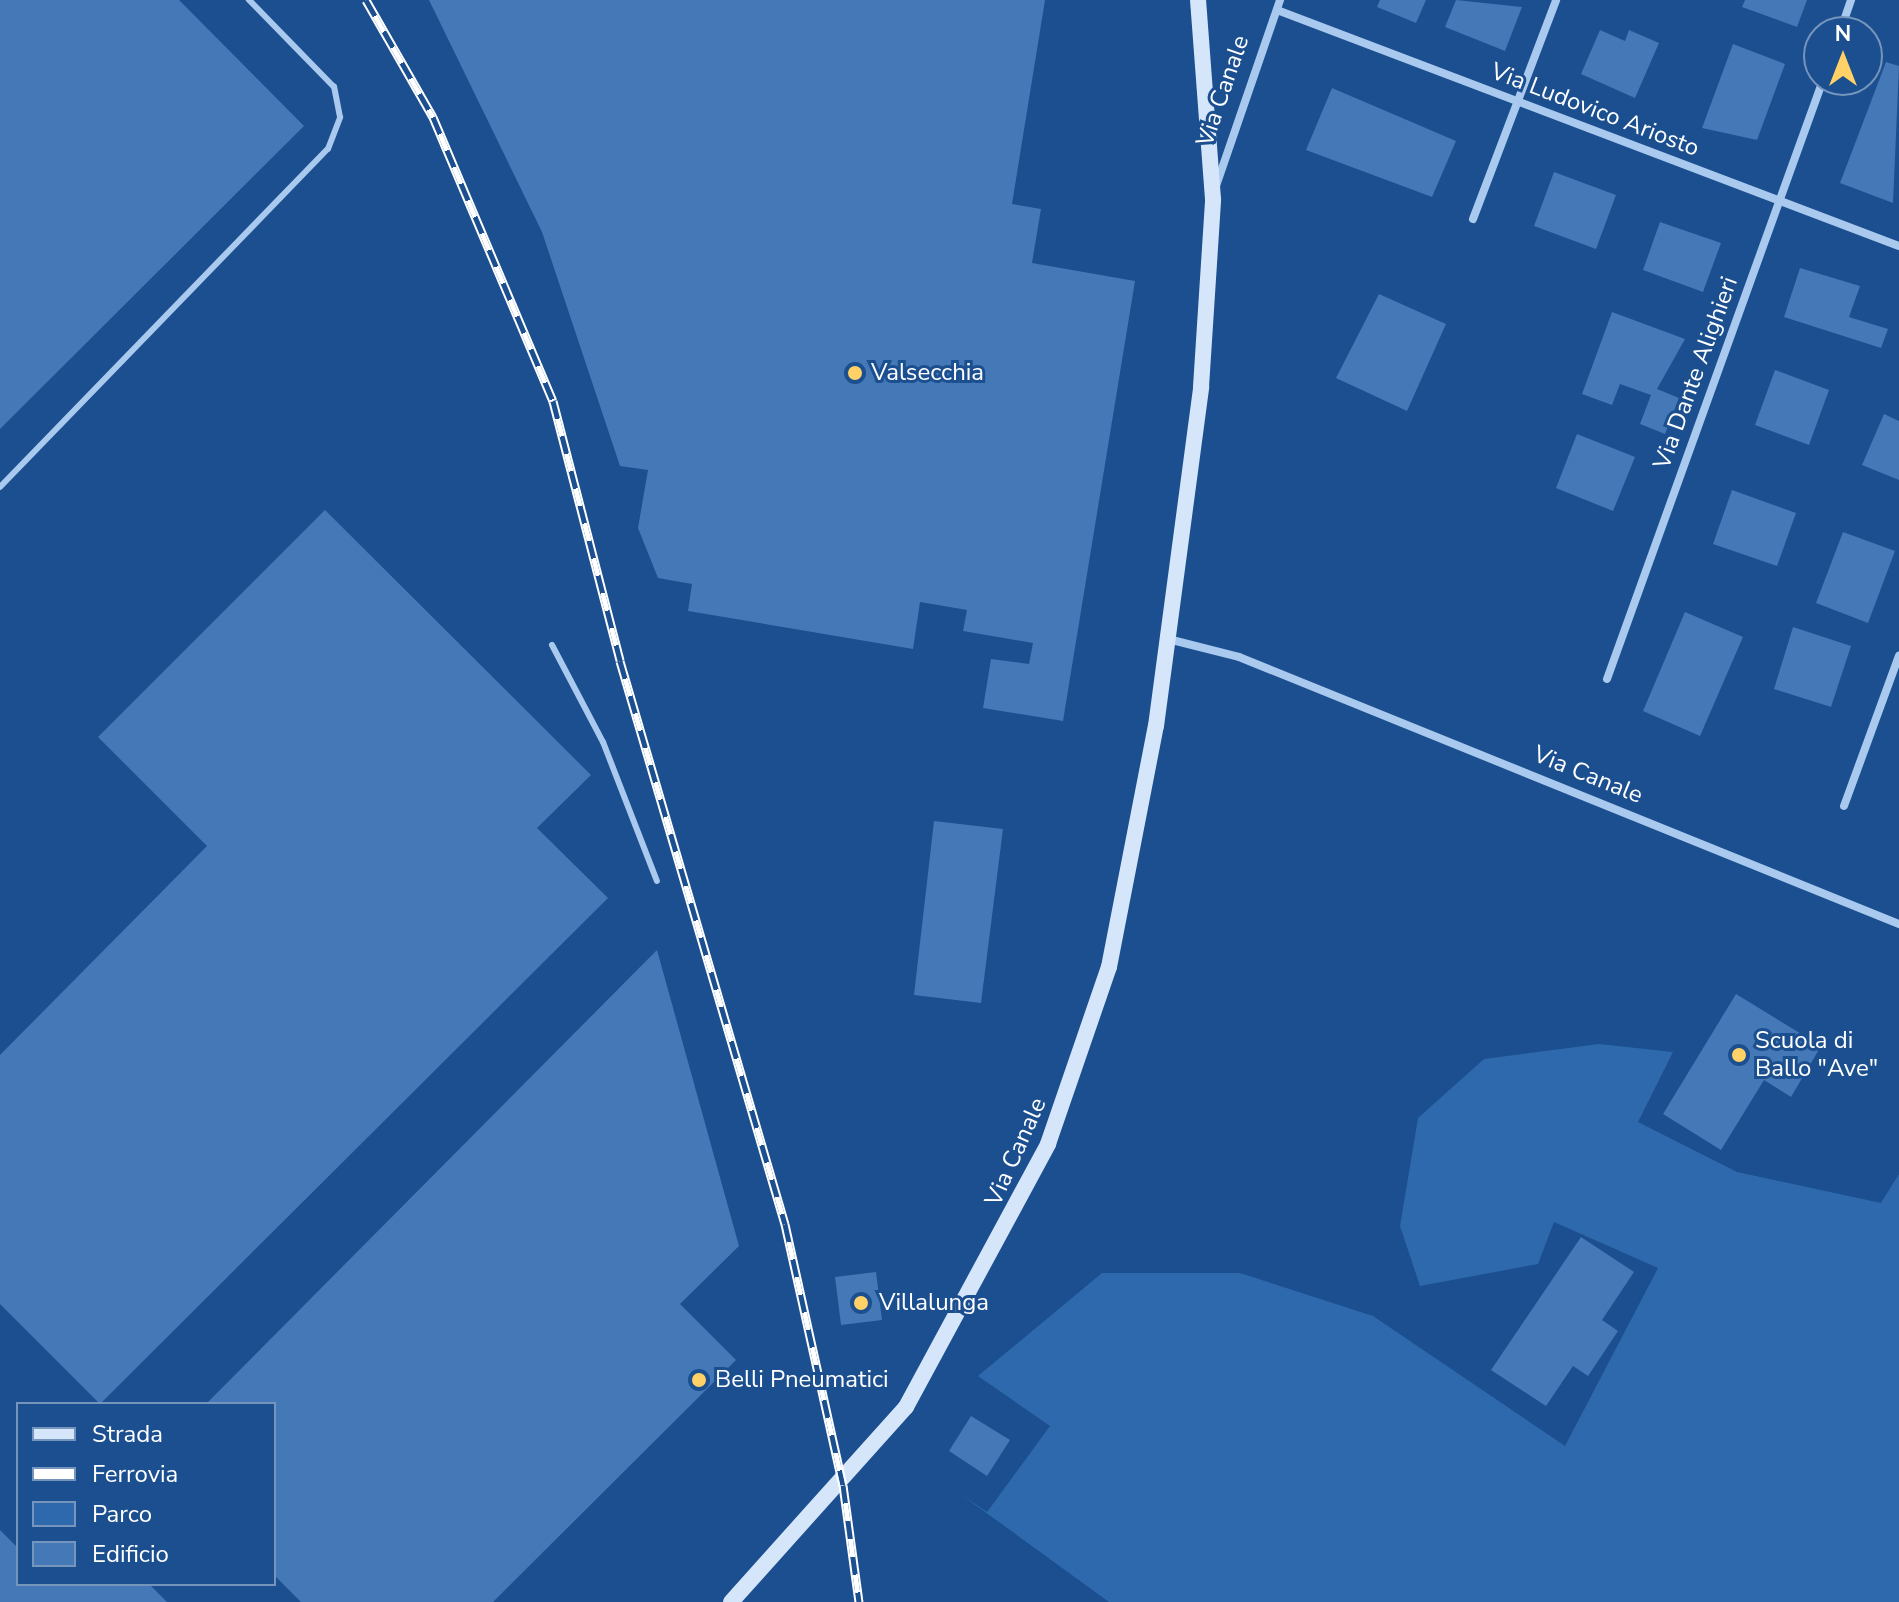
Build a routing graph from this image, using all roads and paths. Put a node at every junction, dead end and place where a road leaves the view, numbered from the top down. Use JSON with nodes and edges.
{"nodes":[{"id":1,"x":249,"y":0,"type":"edge"},
{"id":2,"x":1198,"y":0,"type":"edge"},
{"id":3,"x":1280,"y":0,"type":"edge"},
{"id":4,"x":1556,"y":0,"type":"edge"},
{"id":5,"x":1277,"y":10,"type":"junction"},
{"id":6,"x":1817,"y":96,"type":"edge"},
{"id":7,"x":1514,"y":100,"type":"junction"},
{"id":8,"x":1213,"y":199,"type":"junction"},
{"id":9,"x":1779,"y":200,"type":"junction"},
{"id":10,"x":1473,"y":219,"type":"dead end"},
{"id":11,"x":1899,"y":246,"type":"edge"},
{"id":12,"x":0,"y":487,"type":"edge"},
{"id":13,"x":1168,"y":639,"type":"junction"},
{"id":14,"x":552,"y":645,"type":"dead end"},
{"id":15,"x":1899,"y":656,"type":"edge"},
{"id":16,"x":1607,"y":679,"type":"dead end"},
{"id":17,"x":1844,"y":806,"type":"dead end"},
{"id":18,"x":657,"y":881,"type":"dead end"},
{"id":19,"x":1899,"y":924,"type":"edge"},
{"id":20,"x":731,"y":1602,"type":"edge"}],
"edges":[{"from":1,"to":12,"type":"lane"},
{"from":2,"to":8,"type":"main road","name":"Via Canale"},
{"from":3,"to":5,"type":"street","name":"Via Canale"},
{"from":4,"to":7,"type":"street"},
{"from":5,"to":7,"type":"street","name":"Via Ludovico Ariosto"},
{"from":5,"to":8,"type":"street","name":"Via Canale"},
{"from":6,"to":9,"type":"street","name":"Via Dante Alighieri"},
{"from":7,"to":9,"type":"street","name":"Via Ludovico Ariosto"},
{"from":7,"to":10,"type":"street"},
{"from":8,"to":13,"type":"main road","name":"Via Canale"},
{"from":9,"to":11,"type":"street","name":"Via Ludovico Ariosto"},
{"from":9,"to":16,"type":"street","name":"Via Dante Alighieri"},
{"from":13,"to":19,"type":"street","name":"Via Canale"},
{"from":13,"to":20,"type":"main road","name":"Via Canale"},
{"from":14,"to":18,"type":"lane"},
{"from":15,"to":17,"type":"street"}]}
